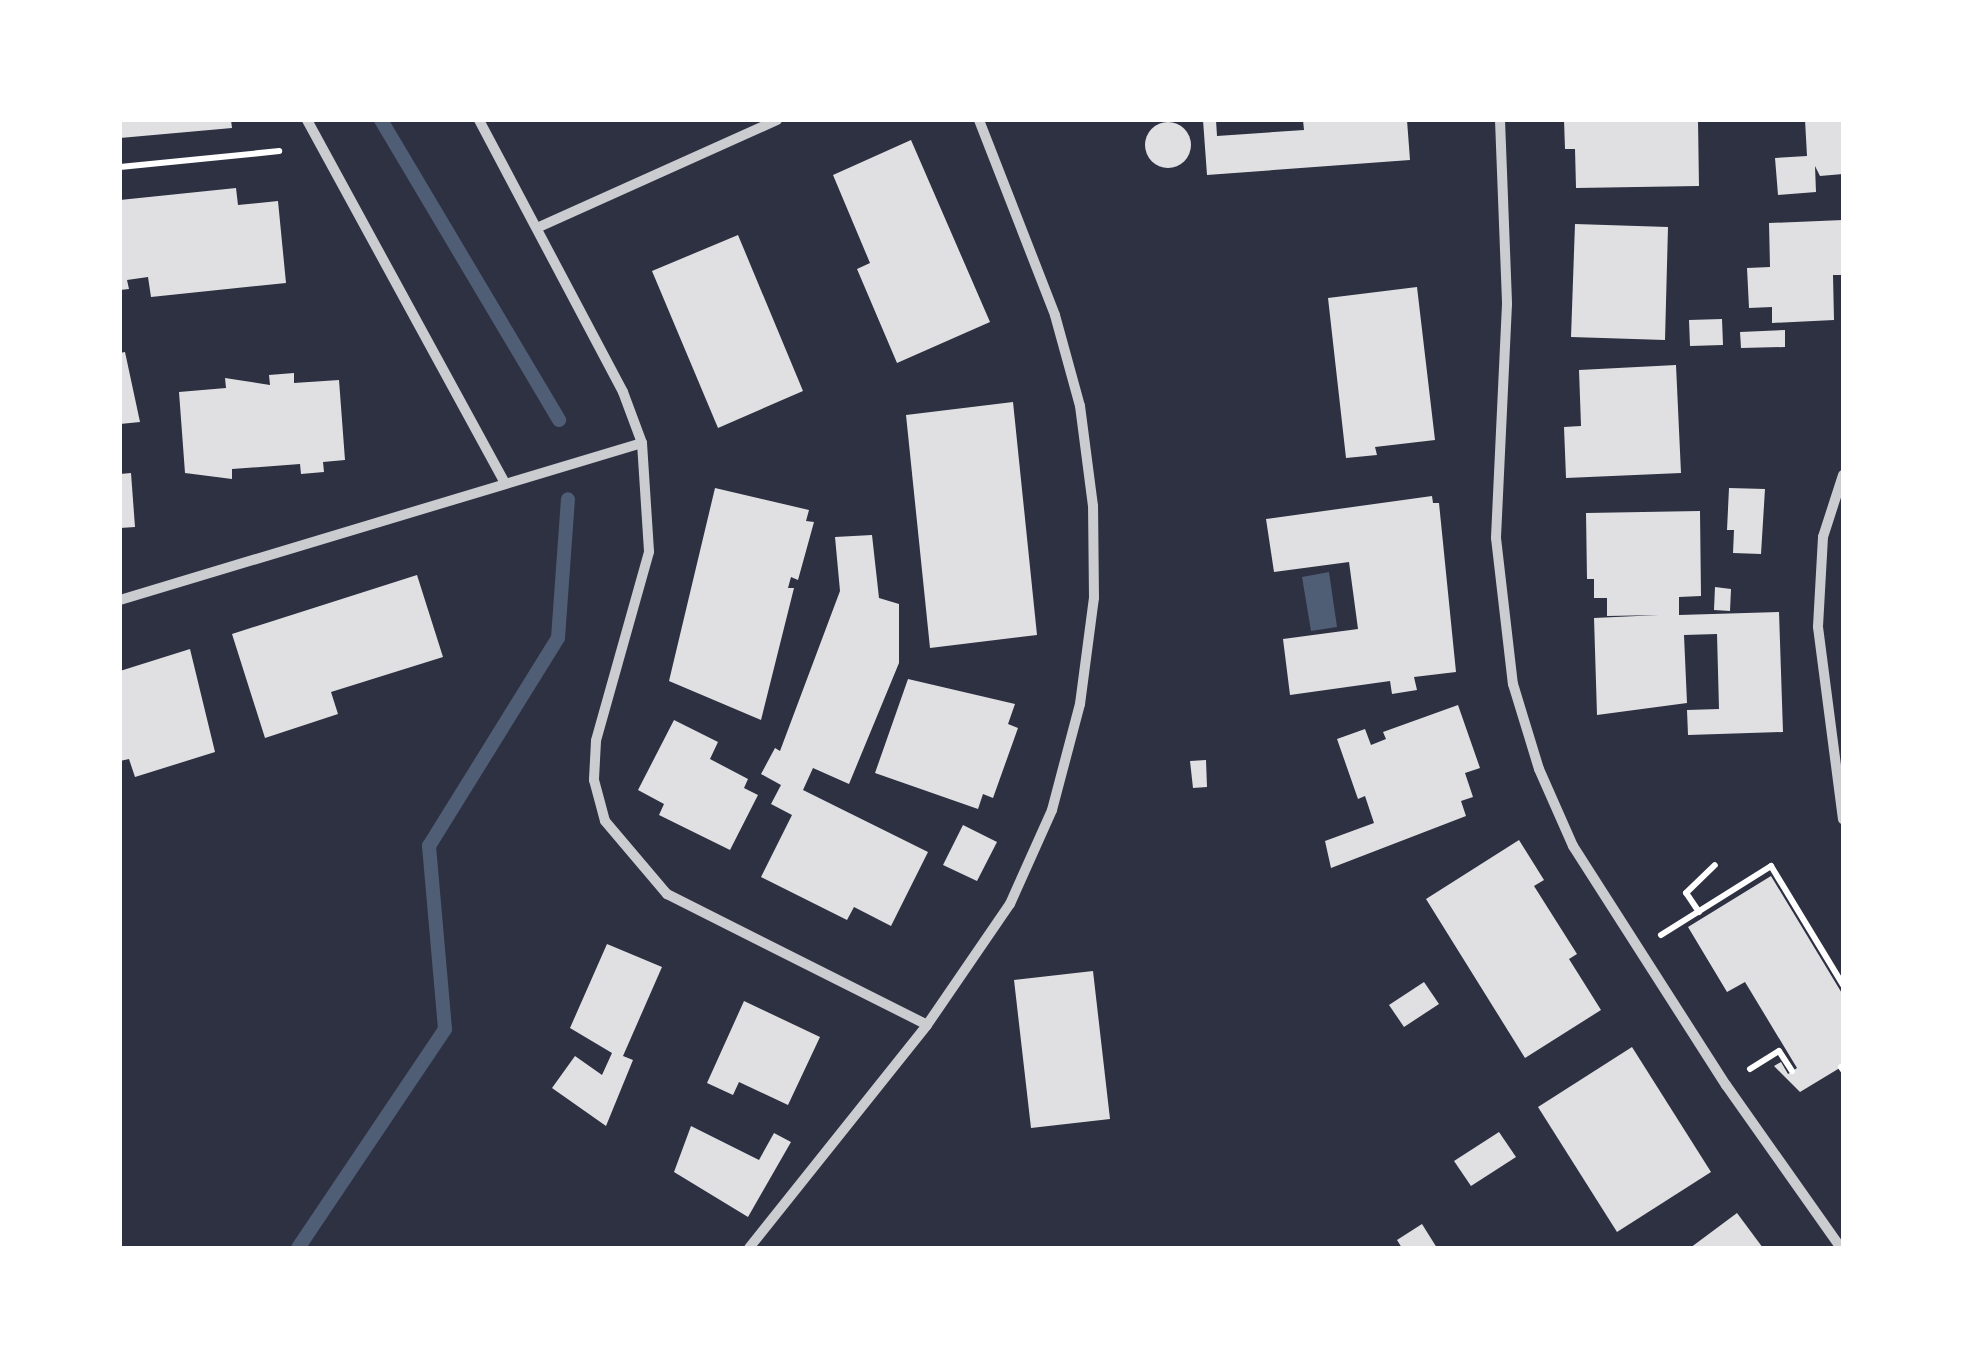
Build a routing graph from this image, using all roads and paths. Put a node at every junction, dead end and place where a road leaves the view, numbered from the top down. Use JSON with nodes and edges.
{"nodes":[{"id":1,"x":307,"y":120,"type":"edge"},
{"id":2,"x":479,"y":120,"type":"edge"},
{"id":3,"x":778,"y":120,"type":"edge"},
{"id":4,"x":979,"y":120,"type":"edge"},
{"id":5,"x":1500,"y":120,"type":"edge"},
{"id":6,"x":279,"y":151,"type":"dead end"},
{"id":7,"x":120,"y":167,"type":"edge"},
{"id":8,"x":539,"y":227,"type":"junction"},
{"id":9,"x":642,"y":443,"type":"junction"},
{"id":10,"x":1843,"y":475,"type":"edge"},
{"id":11,"x":503,"y":480,"type":"junction"},
{"id":12,"x":120,"y":600,"type":"edge"},
{"id":13,"x":1843,"y":819,"type":"edge"},
{"id":14,"x":1715,"y":865,"type":"dead end"},
{"id":15,"x":1699,"y":912,"type":"junction"},
{"id":16,"x":1682,"y":922,"type":"dead end"},
{"id":17,"x":1843,"y":984,"type":"edge"},
{"id":18,"x":927,"y":1025,"type":"junction"},
{"id":19,"x":1779,"y":1051,"type":"dead end"},
{"id":20,"x":1792,"y":1071,"type":"dead end"},
{"id":21,"x":749,"y":1248,"type":"edge"},
{"id":22,"x":1842,"y":1248,"type":"edge"}],
"edges":[{"from":1,"to":11,"type":"street"},
{"from":2,"to":8,"type":"street"},
{"from":3,"to":8,"type":"street"},
{"from":4,"to":18,"type":"street"},
{"from":5,"to":22,"type":"street"},
{"from":6,"to":7,"type":"path"},
{"from":8,"to":9,"type":"street"},
{"from":9,"to":11,"type":"street"},
{"from":9,"to":18,"type":"street"},
{"from":10,"to":13,"type":"street"},
{"from":11,"to":12,"type":"street"},
{"from":14,"to":15,"type":"path"},
{"from":15,"to":16,"type":"path"},
{"from":15,"to":17,"type":"path"},
{"from":18,"to":21,"type":"street"},
{"from":19,"to":20,"type":"path"}]}
